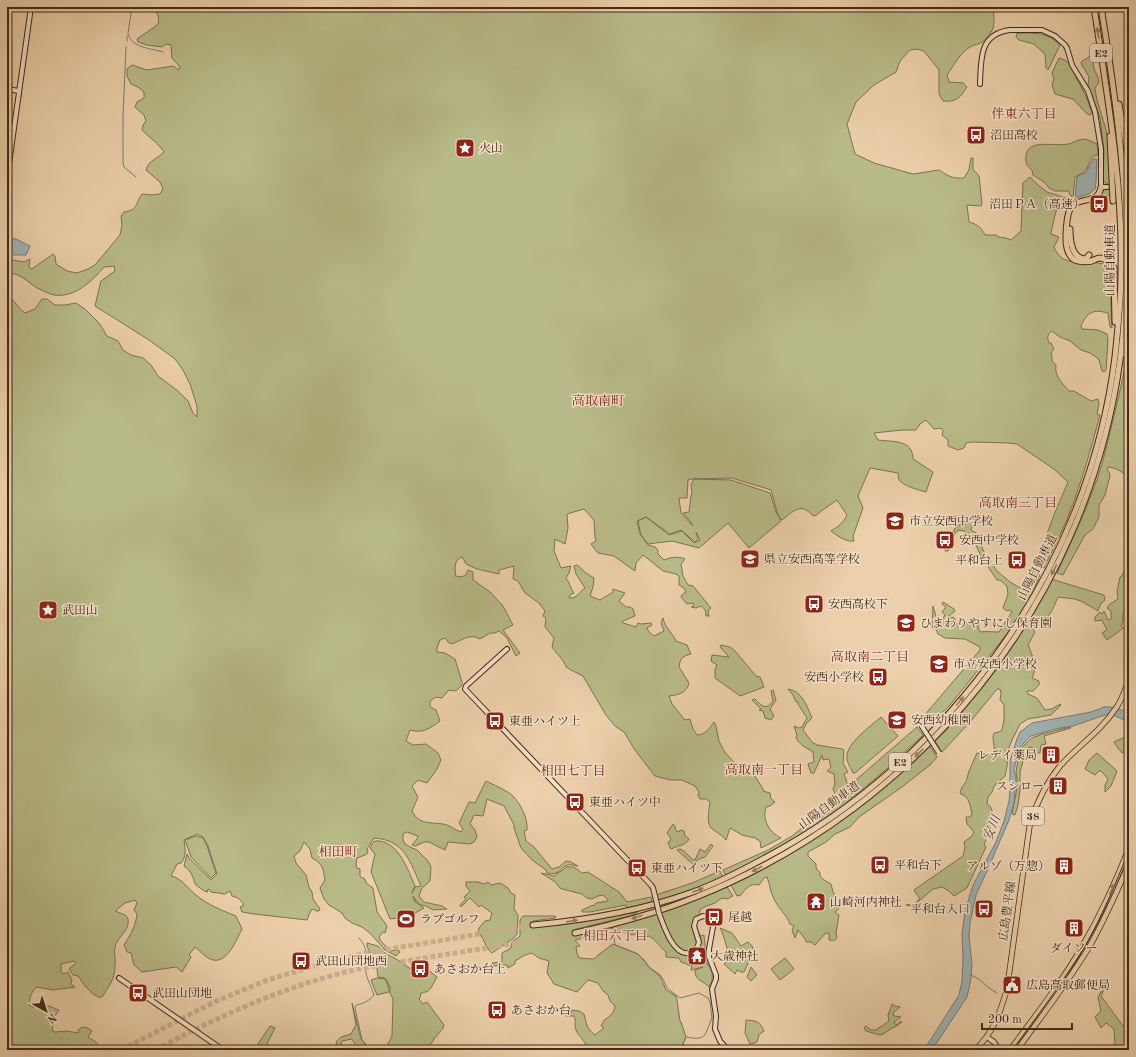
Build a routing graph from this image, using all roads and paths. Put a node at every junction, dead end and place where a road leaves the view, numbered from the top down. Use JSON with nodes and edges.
{"nodes":[{"id":1,"x":31,"y":7,"type":"edge"},
{"id":2,"x":1094,"y":7,"type":"edge"},
{"id":3,"x":1101,"y":7,"type":"edge"},
{"id":4,"x":1109,"y":54,"type":"junction"},
{"id":5,"x":980,"y":84,"type":"dead end"},
{"id":6,"x":7,"y":89,"type":"edge"},
{"id":7,"x":20,"y":91,"type":"junction"},
{"id":8,"x":1108,"y":100,"type":"junction"},
{"id":9,"x":1129,"y":162,"type":"edge"},
{"id":10,"x":7,"y":178,"type":"edge"},
{"id":11,"x":1101,"y":187,"type":"junction"},
{"id":12,"x":1107,"y":187,"type":"tunnel mouth"},
{"id":13,"x":1113,"y":201,"type":"dead end"},
{"id":14,"x":1089,"y":255,"type":"dead end"},
{"id":15,"x":1129,"y":321,"type":"edge"},
{"id":16,"x":1114,"y":384,"type":"junction"},
{"id":17,"x":507,"y":649,"type":"dead end"},
{"id":18,"x":1129,"y":680,"type":"edge"},
{"id":19,"x":921,"y":725,"type":"dead end"},
{"id":20,"x":939,"y":753,"type":"dead end"},
{"id":21,"x":1129,"y":848,"type":"edge"},
{"id":22,"x":1129,"y":864,"type":"edge"},
{"id":23,"x":533,"y":925,"type":"tunnel mouth"},
{"id":24,"x":575,"y":933,"type":"tunnel mouth"},
{"id":25,"x":119,"y":978,"type":"dead end"},
{"id":26,"x":987,"y":1037,"type":"junction"},
{"id":27,"x":223,"y":1050,"type":"edge"},
{"id":28,"x":728,"y":1050,"type":"edge"},
{"id":29,"x":975,"y":1050,"type":"edge"},
{"id":30,"x":999,"y":1050,"type":"edge"},
{"id":31,"x":1010,"y":1050,"type":"edge"},
{"id":32,"x":1017,"y":1050,"type":"edge"}],
"edges":[{"from":1,"to":7,"type":"street"},
{"from":8,"to":2,"type":"highway","name":"山陽自動車道","number":"E2","one_way":true},
{"from":3,"to":4,"type":"highway","name":"山陽自動車道","number":"E2"},
{"from":4,"to":9,"type":"highway"},
{"from":4,"to":16,"type":"highway","name":"山陽自動車道","number":"E2"},
{"from":5,"to":11,"type":"street"},
{"from":6,"to":7,"type":"street"},
{"from":7,"to":10,"type":"street"},
{"from":8,"to":13,"type":"highway"},
{"from":8,"to":16,"type":"highway","name":"山陽自動車道","number":"E2"},
{"from":11,"to":12,"type":"street"},
{"from":11,"to":14,"type":"highway"},
{"from":11,"to":16,"type":"highway"},
{"from":15,"to":16,"type":"highway"},
{"from":23,"to":16,"type":"highway","name":"山陽自動車道","number":"E2","one_way":true},
{"from":16,"to":24,"type":"highway","name":"山陽自動車道","number":"E2","one_way":true},
{"from":17,"to":28,"type":"street","bridge":true},
{"from":18,"to":26,"type":"main road","name":"広島豊平線","number":"38"},
{"from":19,"to":20,"type":"street","bridge":true},
{"from":31,"to":21,"type":"main road","one_way":true},
{"from":22,"to":32,"type":"main road"},
{"from":25,"to":27,"type":"street"},
{"from":26,"to":29,"type":"main road","name":"広島豊平線","number":"38"},
{"from":26,"to":30,"type":"street"}]}
